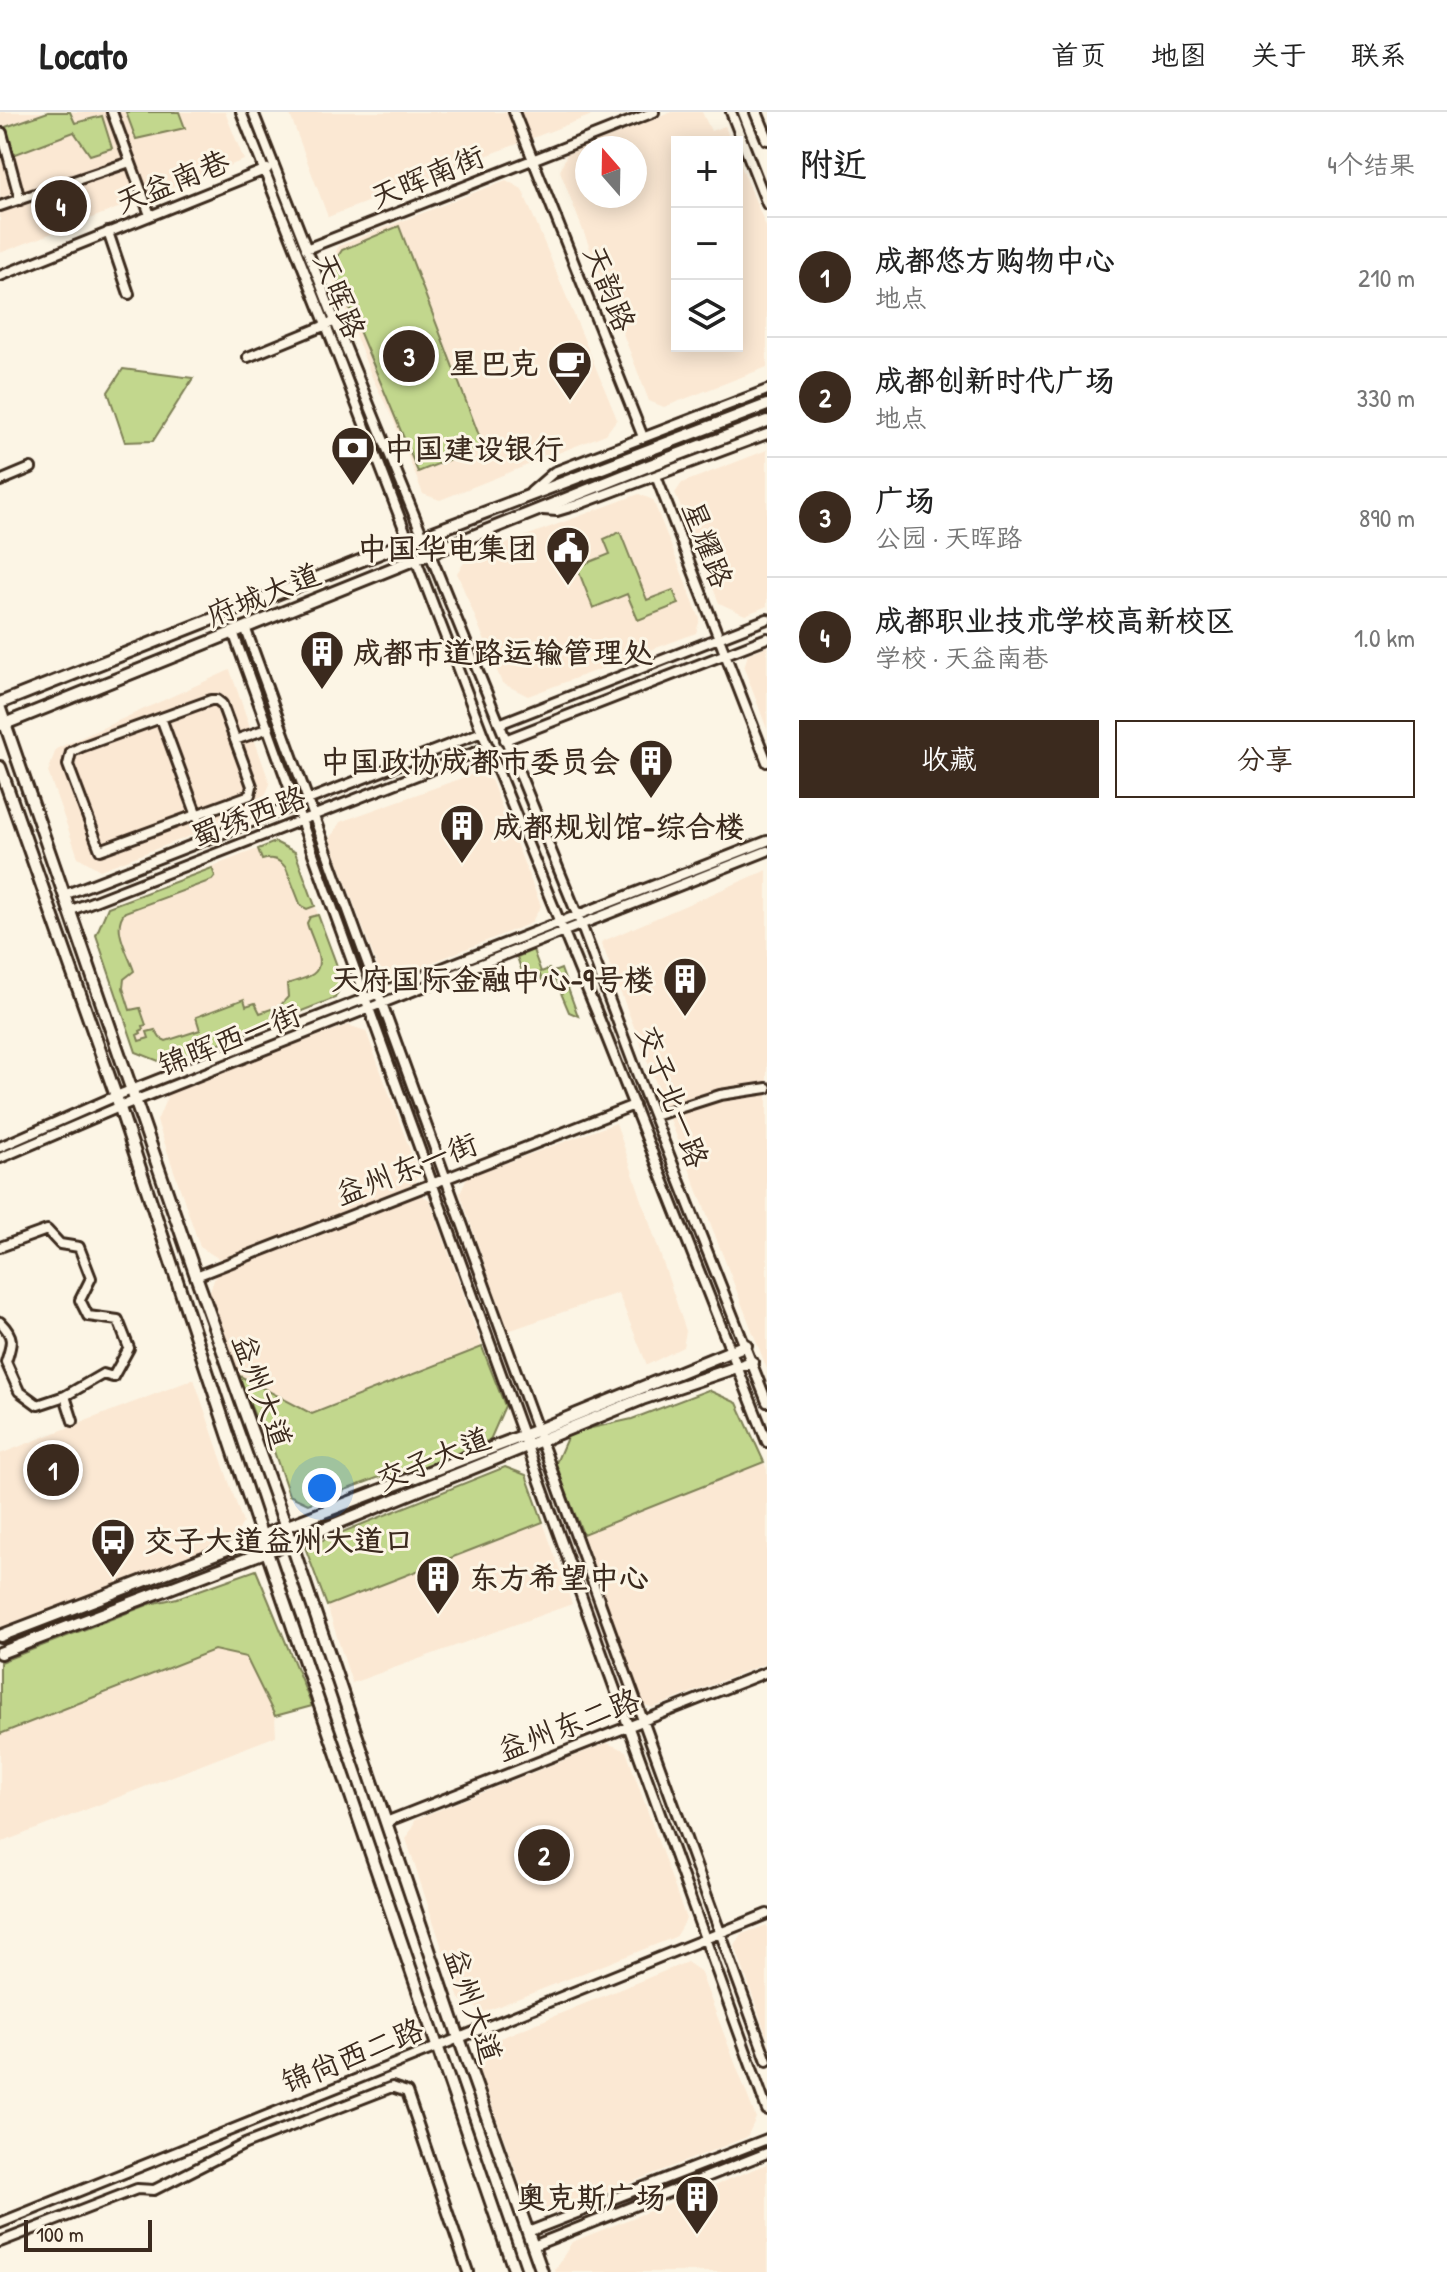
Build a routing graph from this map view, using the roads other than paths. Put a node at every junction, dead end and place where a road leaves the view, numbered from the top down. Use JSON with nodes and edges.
{"nodes":[{"id":1,"x":112,"y":112,"type":"edge"},
{"id":2,"x":241,"y":112,"type":"edge"},
{"id":3,"x":253,"y":112,"type":"edge"},
{"id":4,"x":514,"y":112,"type":"edge"},
{"id":5,"x":654,"y":112,"type":"edge"},
{"id":6,"x":731,"y":112,"type":"edge"},
{"id":7,"x":756,"y":112,"type":"edge"},
{"id":8,"x":0,"y":134,"type":"edge"},
{"id":9,"x":767,"y":139,"type":"edge"},
{"id":10,"x":532,"y":159,"type":"junction"},
{"id":11,"x":130,"y":162,"type":"junction"},
{"id":12,"x":274,"y":166,"type":"junction"},
{"id":13,"x":264,"y":170,"type":"junction"},
{"id":14,"x":20,"y":200,"type":"junction"},
{"id":15,"x":767,"y":204,"type":"edge"},
{"id":16,"x":0,"y":206,"type":"edge"},
{"id":17,"x":150,"y":215,"type":"junction"},
{"id":18,"x":108,"y":232,"type":"junction"},
{"id":19,"x":306,"y":249,"type":"junction"},
{"id":20,"x":0,"y":276,"type":"edge"},
{"id":21,"x":129,"y":294,"type":"dead end"},
{"id":22,"x":330,"y":323,"type":"junction"},
{"id":23,"x":248,"y":357,"type":"dead end"},
{"id":24,"x":767,"y":390,"type":"edge"},
{"id":25,"x":767,"y":405,"type":"edge"},
{"id":26,"x":767,"y":421,"type":"edge"},
{"id":27,"x":767,"y":434,"type":"edge"},
{"id":28,"x":643,"y":437,"type":"junction"},
{"id":29,"x":31,"y":468,"type":"dead end"},
{"id":30,"x":656,"y":476,"type":"junction"},
{"id":31,"x":0,"y":481,"type":"edge"},
{"id":32,"x":525,"y":497,"type":"junction"},
{"id":33,"x":538,"y":510,"type":"junction"},
{"id":34,"x":423,"y":536,"type":"junction"},
{"id":35,"x":409,"y":542,"type":"junction"},
{"id":36,"x":430,"y":553,"type":"junction"},
{"id":37,"x":415,"y":559,"type":"junction"},
{"id":38,"x":767,"y":619,"type":"edge"},
{"id":39,"x":245,"y":627,"type":"junction"},
{"id":40,"x":233,"y":632,"type":"junction"},
{"id":41,"x":718,"y":638,"type":"junction"},
{"id":42,"x":767,"y":638,"type":"edge"},
{"id":43,"x":724,"y":654,"type":"junction"},
{"id":44,"x":0,"y":703,"type":"edge"},
{"id":45,"x":0,"y":709,"type":"edge"},
{"id":46,"x":161,"y":718,"type":"junction"},
{"id":47,"x":3,"y":724,"type":"edge"},
{"id":48,"x":499,"y":724,"type":"junction"},
{"id":49,"x":269,"y":728,"type":"junction"},
{"id":50,"x":482,"y":732,"type":"junction"},
{"id":51,"x":235,"y":740,"type":"junction"},
{"id":52,"x":505,"y":740,"type":"junction"},
{"id":53,"x":489,"y":747,"type":"junction"},
{"id":54,"x":767,"y":762,"type":"edge"},
{"id":55,"x":0,"y":767,"type":"edge"},
{"id":56,"x":308,"y":801,"type":"junction"},
{"id":57,"x":297,"y":805,"type":"junction"},
{"id":58,"x":197,"y":815,"type":"junction"},
{"id":59,"x":314,"y":817,"type":"junction"},
{"id":60,"x":303,"y":821,"type":"junction"},
{"id":61,"x":206,"y":840,"type":"junction"},
{"id":62,"x":767,"y":841,"type":"edge"},
{"id":63,"x":767,"y":851,"type":"edge"},
{"id":64,"x":64,"y":895,"type":"junction"},
{"id":65,"x":69,"y":911,"type":"junction"},
{"id":66,"x":577,"y":914,"type":"junction"},
{"id":67,"x":581,"y":924,"type":"junction"},
{"id":68,"x":561,"y":926,"type":"junction"},
{"id":69,"x":378,"y":993,"type":"junction"},
{"id":70,"x":366,"y":998,"type":"junction"},
{"id":71,"x":382,"y":1004,"type":"junction"},
{"id":72,"x":370,"y":1009,"type":"junction"},
{"id":73,"x":767,"y":1088,"type":"edge"},
{"id":74,"x":133,"y":1096,"type":"junction"},
{"id":75,"x":118,"y":1102,"type":"junction"},
{"id":76,"x":634,"y":1105,"type":"junction"},
{"id":77,"x":654,"y":1116,"type":"junction"},
{"id":78,"x":0,"y":1147,"type":"edge"},
{"id":79,"x":0,"y":1158,"type":"edge"},
{"id":80,"x":446,"y":1179,"type":"junction"},
{"id":81,"x":433,"y":1184,"type":"junction"},
{"id":82,"x":0,"y":1247,"type":"edge"},
{"id":83,"x":196,"y":1276,"type":"junction"},
{"id":84,"x":0,"y":1322,"type":"edge"},
{"id":85,"x":746,"y":1345,"type":"junction"},
{"id":86,"x":731,"y":1351,"type":"junction"},
{"id":87,"x":752,"y":1362,"type":"junction"},
{"id":88,"x":737,"y":1367,"type":"junction"},
{"id":89,"x":65,"y":1396,"type":"junction"},
{"id":90,"x":767,"y":1402,"type":"edge"},
{"id":91,"x":73,"y":1421,"type":"dead end"},
{"id":92,"x":539,"y":1435,"type":"junction"},
{"id":93,"x":525,"y":1440,"type":"junction"},
{"id":94,"x":767,"y":1442,"type":"edge"},
{"id":95,"x":286,"y":1527,"type":"junction"},
{"id":96,"x":262,"y":1536,"type":"junction"},
{"id":97,"x":291,"y":1542,"type":"junction"},
{"id":98,"x":267,"y":1552,"type":"junction"},
{"id":99,"x":0,"y":1636,"type":"edge"},
{"id":100,"x":0,"y":1653,"type":"edge"},
{"id":101,"x":767,"y":1672,"type":"edge"},
{"id":102,"x":643,"y":1721,"type":"junction"},
{"id":103,"x":629,"y":1726,"type":"junction"},
{"id":104,"x":386,"y":1822,"type":"junction"},
{"id":105,"x":767,"y":1914,"type":"edge"},
{"id":106,"x":720,"y":1931,"type":"junction"},
{"id":107,"x":705,"y":1939,"type":"junction"},
{"id":108,"x":459,"y":2038,"type":"junction"},
{"id":109,"x":439,"y":2046,"type":"junction"},
{"id":110,"x":767,"y":2061,"type":"edge"},
{"id":111,"x":767,"y":2110,"type":"edge"},
{"id":112,"x":767,"y":2139,"type":"edge"},
{"id":113,"x":767,"y":2153,"type":"edge"},
{"id":114,"x":0,"y":2223,"type":"edge"},
{"id":115,"x":528,"y":2232,"type":"junction"},
{"id":116,"x":0,"y":2242,"type":"edge"},
{"id":117,"x":533,"y":2246,"type":"junction"},
{"id":118,"x":468,"y":2272,"type":"edge"},
{"id":119,"x":515,"y":2272,"type":"edge"},
{"id":120,"x":542,"y":2272,"type":"edge"}],
"edges":[{"from":1,"to":11,"type":"street"},
{"from":2,"to":13,"type":"street","name":"天晖路"},
{"from":3,"to":12,"type":"street","name":"天晖路"},
{"from":4,"to":10,"type":"street","name":"天韵路"},
{"from":5,"to":10,"type":"street","name":"天晖南街"},
{"from":6,"to":15,"type":"street"},
{"from":7,"to":9,"type":"main road"},
{"from":8,"to":14,"type":"street"},
{"from":10,"to":19,"type":"street","name":"天晖南街"},
{"from":10,"to":28,"type":"street","name":"天韵路"},
{"from":11,"to":14,"type":"street"},
{"from":11,"to":17,"type":"street"},
{"from":12,"to":13,"type":"street","name":"天益南巷"},
{"from":12,"to":19,"type":"street","name":"天晖路"},
{"from":13,"to":17,"type":"street","name":"天益南巷"},
{"from":13,"to":22,"type":"street","name":"天晖路"},
{"from":14,"to":16,"type":"street"},
{"from":17,"to":18,"type":"street","name":"天益南巷"},
{"from":18,"to":20,"type":"street","name":"天益南巷"},
{"from":18,"to":21,"type":"street"},
{"from":19,"to":22,"type":"street","name":"天晖路"},
{"from":22,"to":23,"type":"street"},
{"from":22,"to":34,"type":"street","name":"天晖路"},
{"from":22,"to":35,"type":"street","name":"天晖路"},
{"from":24,"to":28,"type":"street"},
{"from":25,"to":32,"type":"main road","name":"府城大道"},
{"from":26,"to":33,"type":"main road","name":"府城大道"},
{"from":27,"to":30,"type":"street"},
{"from":28,"to":32,"type":"street"},
{"from":29,"to":31,"type":"street"},
{"from":30,"to":33,"type":"street"},
{"from":30,"to":41,"type":"street","name":"星耀路"},
{"from":32,"to":34,"type":"main road","name":"府城大道"},
{"from":33,"to":36,"type":"main road","name":"府城大道"},
{"from":34,"to":35,"type":"main road","name":"府城大道"},
{"from":34,"to":36,"type":"street","name":"交子北一路"},
{"from":35,"to":37,"type":"street","name":"交子北一路"},
{"from":35,"to":44,"type":"main road","name":"府城大道"},
{"from":36,"to":37,"type":"main road","name":"府城大道"},
{"from":36,"to":48,"type":"street","name":"交子北一路"},
{"from":37,"to":39,"type":"main road","name":"府城大道"},
{"from":37,"to":50,"type":"street","name":"交子北一路"},
{"from":38,"to":41,"type":"street"},
{"from":39,"to":40,"type":"main road","name":"府城大道"},
{"from":39,"to":56,"type":"street"},
{"from":40,"to":47,"type":"main road","name":"府城大道"},
{"from":40,"to":49,"type":"street"},
{"from":41,"to":43,"type":"street","name":"星耀路"},
{"from":41,"to":48,"type":"street"},
{"from":42,"to":43,"type":"street"},
{"from":43,"to":52,"type":"street"},
{"from":43,"to":54,"type":"street","name":"星耀路"},
{"from":45,"to":47,"type":"main road","name":"益州大道"},
{"from":46,"to":51,"type":"street"},
{"from":46,"to":58,"type":"street"},
{"from":46,"to":58,"type":"street"},
{"from":47,"to":64,"type":"main road","name":"益州大道"},
{"from":48,"to":52,"type":"street","name":"交子北一路"},
{"from":49,"to":51,"type":"street"},
{"from":49,"to":57,"type":"street"},
{"from":50,"to":53,"type":"street","name":"交子北一路"},
{"from":50,"to":56,"type":"street","name":"蜀绣西路"},
{"from":51,"to":58,"type":"street"},
{"from":52,"to":66,"type":"street","name":"交子北一路"},
{"from":53,"to":59,"type":"street","name":"蜀绣西路"},
{"from":53,"to":68,"type":"street","name":"交子北一路"},
{"from":55,"to":75,"type":"main road","name":"益州大道"},
{"from":56,"to":57,"type":"street","name":"蜀绣西路"},
{"from":56,"to":59,"type":"street"},
{"from":57,"to":60,"type":"street"},
{"from":57,"to":61,"type":"street","name":"蜀绣西路"},
{"from":58,"to":61,"type":"street"},
{"from":59,"to":60,"type":"street","name":"蜀绣西路"},
{"from":59,"to":69,"type":"street"},
{"from":60,"to":65,"type":"street","name":"蜀绣西路"},
{"from":60,"to":70,"type":"street"},
{"from":61,"to":64,"type":"street","name":"蜀绣西路"},
{"from":62,"to":66,"type":"street"},
{"from":63,"to":67,"type":"street"},
{"from":64,"to":65,"type":"main road","name":"益州大道"},
{"from":65,"to":74,"type":"main road","name":"益州大道"},
{"from":66,"to":67,"type":"street","name":"交子北一路"},
{"from":66,"to":68,"type":"street"},
{"from":67,"to":68,"type":"street"},
{"from":67,"to":77,"type":"street","name":"交子北一路"},
{"from":68,"to":69,"type":"street","name":"锦晖西一街"},
{"from":68,"to":71,"type":"street","name":"锦晖西一街"},
{"from":68,"to":76,"type":"street","name":"交子北一路"},
{"from":69,"to":70,"type":"street","name":"锦晖西一街"},
{"from":69,"to":71,"type":"street"},
{"from":70,"to":72,"type":"street"},
{"from":70,"to":74,"type":"street","name":"锦晖西一街"},
{"from":71,"to":72,"type":"street","name":"锦晖西一街"},
{"from":71,"to":80,"type":"street"},
{"from":72,"to":74,"type":"street","name":"锦晖西一街"},
{"from":72,"to":81,"type":"street"},
{"from":73,"to":77,"type":"street"},
{"from":74,"to":75,"type":"street"},
{"from":74,"to":83,"type":"main road","name":"益州大道"},
{"from":75,"to":78,"type":"street"},
{"from":75,"to":79,"type":"street"},
{"from":75,"to":96,"type":"main road","name":"益州大道"},
{"from":76,"to":80,"type":"street","name":"益州东一街"},
{"from":76,"to":86,"type":"street","name":"交子北一路"},
{"from":77,"to":85,"type":"street","name":"交子北一路"},
{"from":80,"to":81,"type":"street","name":"益州东一街"},
{"from":80,"to":92,"type":"street"},
{"from":81,"to":83,"type":"street","name":"益州东一街"},
{"from":81,"to":93,"type":"street"},
{"from":82,"to":89,"type":"street"},
{"from":83,"to":95,"type":"main road","name":"益州大道"},
{"from":84,"to":89,"type":"street"},
{"from":85,"to":86,"type":"main road","name":"交子大道"},
{"from":85,"to":87,"type":"street","name":"交子北一路"},
{"from":86,"to":88,"type":"street","name":"交子北一路"},
{"from":86,"to":92,"type":"main road","name":"交子大道"},
{"from":87,"to":88,"type":"main road","name":"交子大道"},
{"from":87,"to":90,"type":"street","name":"交子北一路"},
{"from":88,"to":92,"type":"main road","name":"交子大道"},
{"from":88,"to":94,"type":"street","name":"交子北一路"},
{"from":89,"to":91,"type":"street"},
{"from":92,"to":93,"type":"main road","name":"交子大道"},
{"from":92,"to":102,"type":"street"},
{"from":93,"to":95,"type":"main road","name":"交子大道"},
{"from":93,"to":97,"type":"main road","name":"交子大道"},
{"from":93,"to":103,"type":"street"},
{"from":95,"to":96,"type":"main road","name":"交子大道"},
{"from":95,"to":97,"type":"main road","name":"益州大道"},
{"from":96,"to":98,"type":"main road","name":"益州大道"},
{"from":96,"to":99,"type":"main road","name":"交子大道"},
{"from":97,"to":98,"type":"main road","name":"交子大道"},
{"from":97,"to":104,"type":"main road","name":"益州大道"},
{"from":98,"to":100,"type":"main road","name":"交子大道"},
{"from":98,"to":109,"type":"main road","name":"益州大道"},
{"from":101,"to":102,"type":"street","name":"益州东二路"},
{"from":102,"to":103,"type":"street","name":"益州东二路"},
{"from":102,"to":106,"type":"street"},
{"from":103,"to":104,"type":"street","name":"益州东二路"},
{"from":103,"to":107,"type":"street"},
{"from":104,"to":108,"type":"main road","name":"益州大道"},
{"from":105,"to":106,"type":"street","name":"锦尚西二路"},
{"from":106,"to":107,"type":"street","name":"锦尚西二路"},
{"from":106,"to":110,"type":"street"},
{"from":107,"to":108,"type":"street","name":"锦尚西二路"},
{"from":107,"to":111,"type":"street"},
{"from":108,"to":109,"type":"street","name":"锦尚西二路"},
{"from":108,"to":115,"type":"main road","name":"益州大道"},
{"from":109,"to":114,"type":"street","name":"锦尚西二路"},
{"from":109,"to":119,"type":"main road","name":"益州大道"},
{"from":112,"to":115,"type":"street"},
{"from":113,"to":117,"type":"street"},
{"from":115,"to":117,"type":"main road","name":"益州大道"},
{"from":116,"to":118,"type":"street"},
{"from":117,"to":120,"type":"main road","name":"益州大道"}]}
